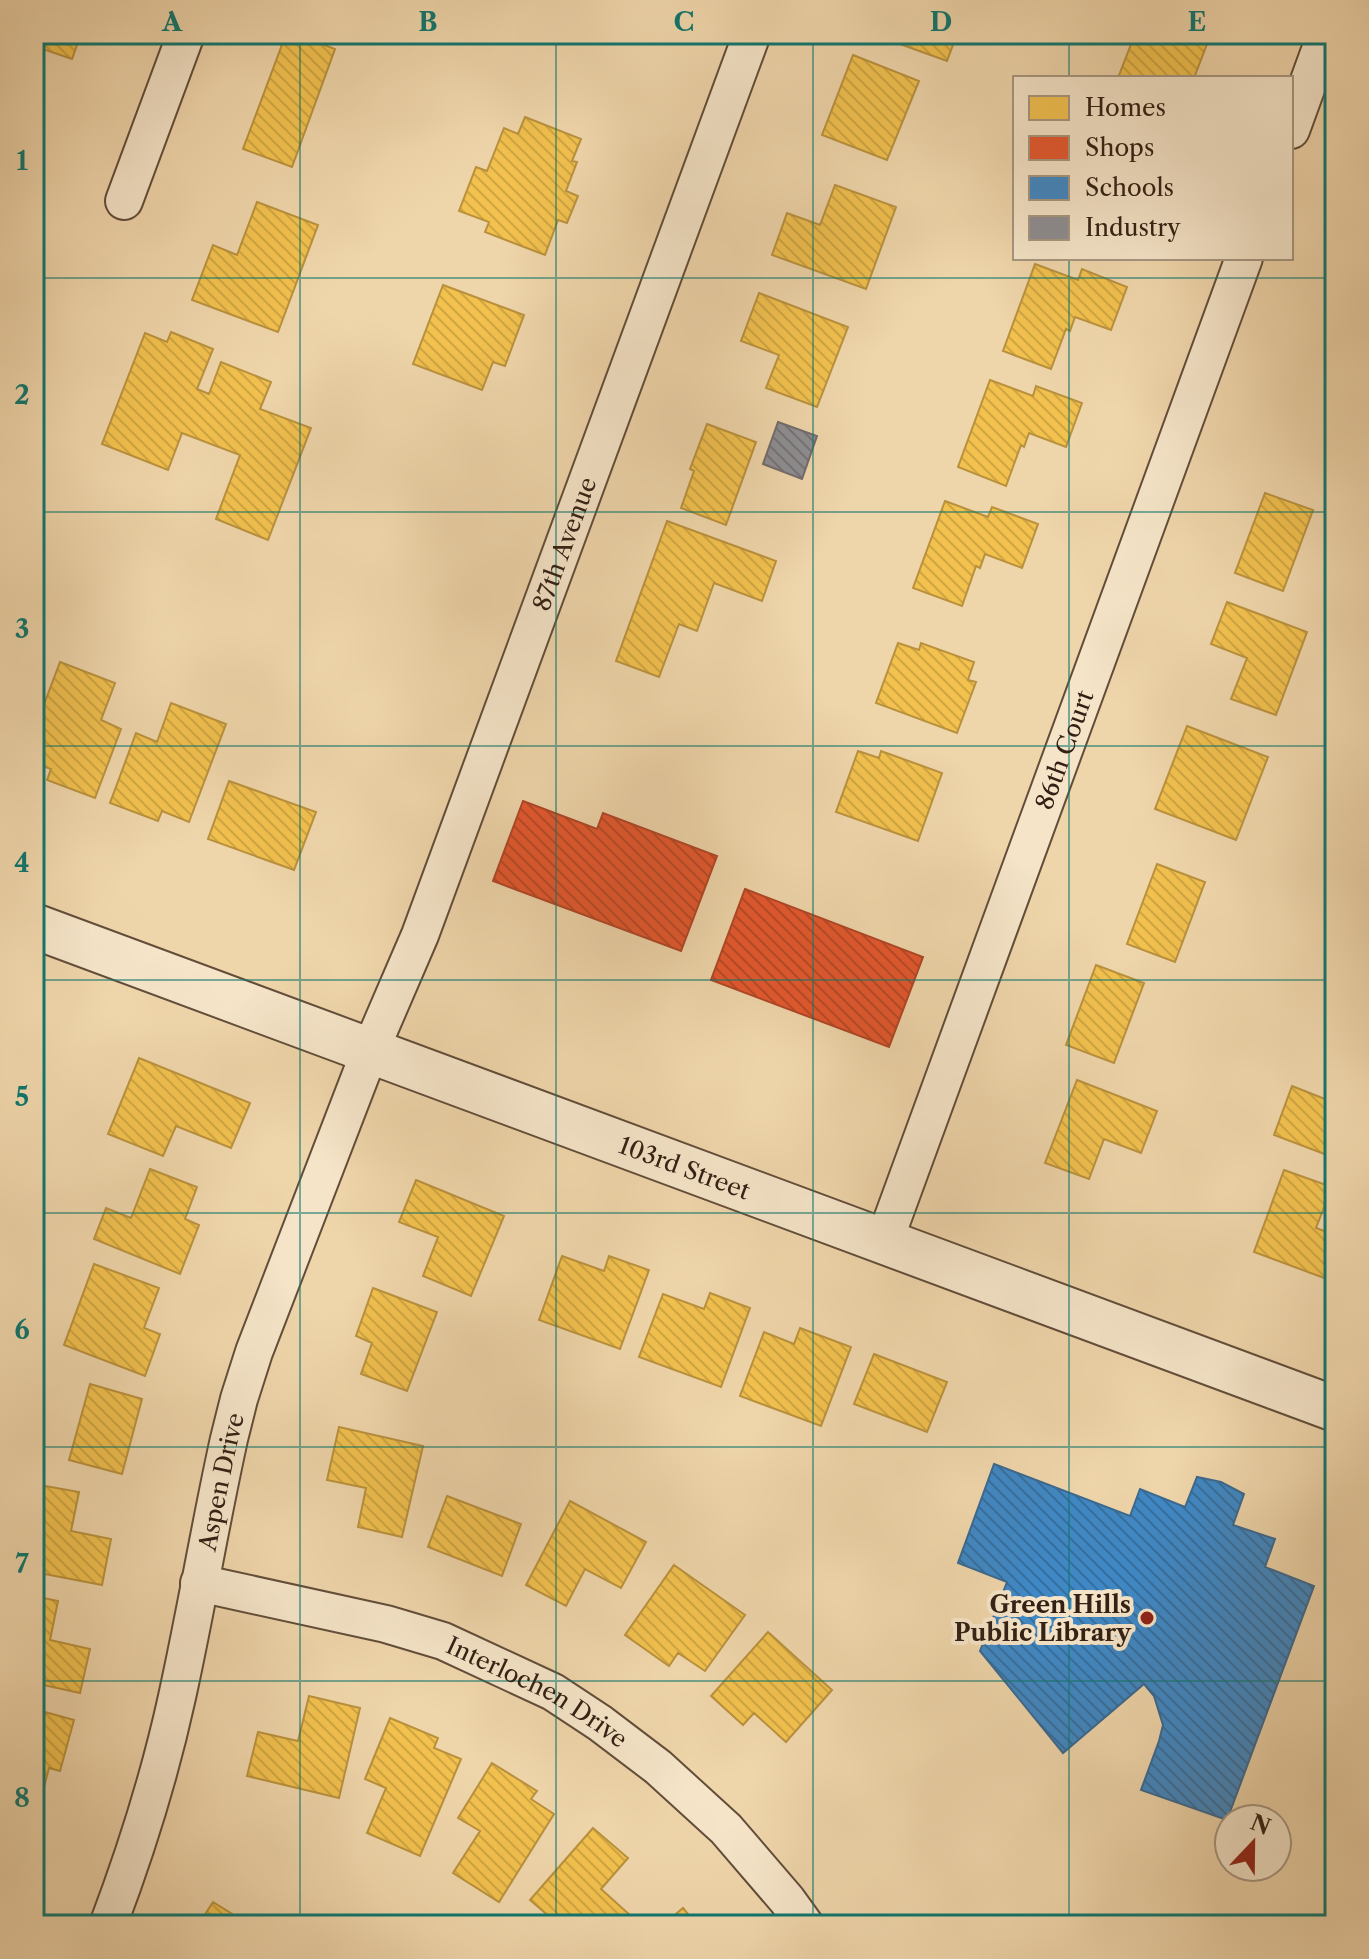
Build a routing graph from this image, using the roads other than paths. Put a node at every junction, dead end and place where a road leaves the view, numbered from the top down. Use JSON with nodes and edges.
{"nodes":[{"id":1,"x":186,"y":34,"type":"edge"},
{"id":2,"x":752,"y":34,"type":"edge"},
{"id":3,"x":1326,"y":34,"type":"edge"},
{"id":4,"x":1293,"y":125,"type":"edge"},
{"id":5,"x":124,"y":201,"type":"dead end"},
{"id":6,"x":1243,"y":260,"type":"edge"},
{"id":7,"x":34,"y":926,"type":"edge"},
{"id":8,"x":370,"y":1051,"type":"junction"},
{"id":9,"x":884,"y":1242,"type":"junction"},
{"id":10,"x":1335,"y":1409,"type":"edge"},
{"id":11,"x":199,"y":1583,"type":"junction"},
{"id":12,"x":108,"y":1925,"type":"edge"},
{"id":13,"x":805,"y":1925,"type":"edge"}],
"edges":[{"from":1,"to":5,"type":"street"},
{"from":2,"to":8,"type":"street","name":"87th Avenue"},
{"from":3,"to":4,"type":"street"},
{"from":6,"to":9,"type":"street","name":"86th Court"},
{"from":7,"to":8,"type":"street","name":"103rd Street"},
{"from":8,"to":9,"type":"street","name":"103rd Street"},
{"from":8,"to":11,"type":"street","name":"Aspen Drive"},
{"from":9,"to":10,"type":"street","name":"103rd Street"},
{"from":11,"to":12,"type":"street","name":"Aspen Drive"},
{"from":11,"to":13,"type":"street","name":"Interlochen Drive"}]}
